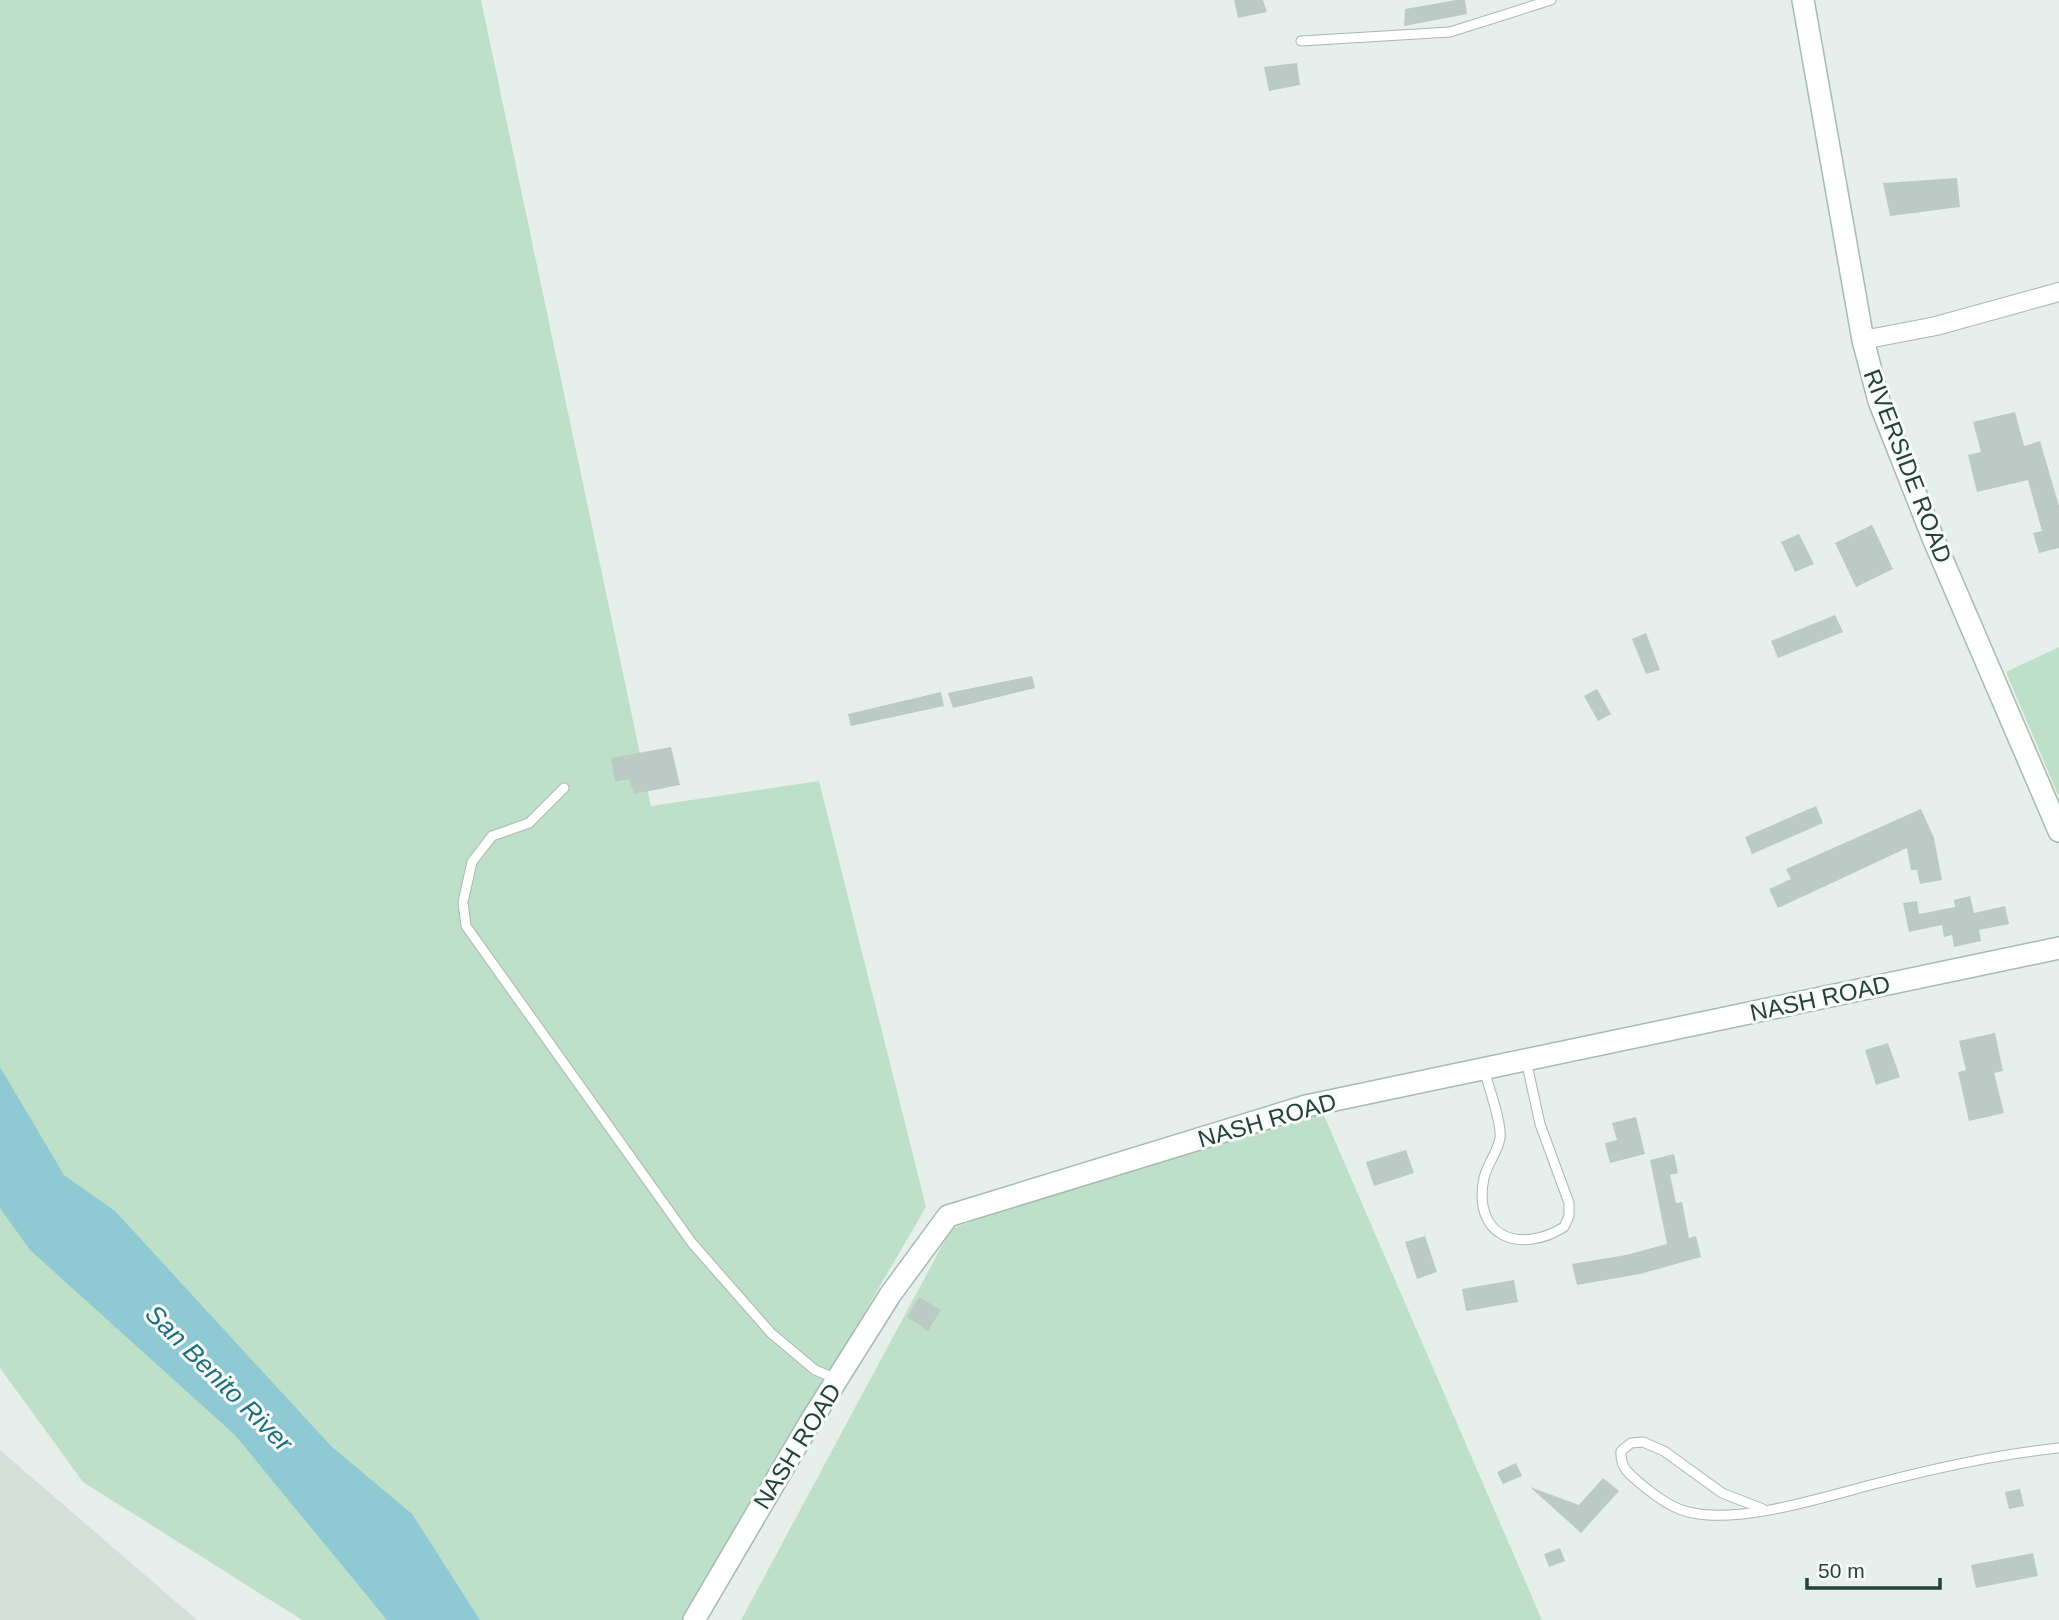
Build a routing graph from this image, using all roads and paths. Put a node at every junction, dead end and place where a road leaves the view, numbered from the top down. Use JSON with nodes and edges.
{"nodes":[{"id":1,"x":1551,"y":0,"type":"edge"},
{"id":2,"x":1803,"y":0,"type":"edge"},
{"id":3,"x":1301,"y":41,"type":"dead end"},
{"id":4,"x":2059,"y":292,"type":"edge"},
{"id":5,"x":1863,"y":340,"type":"junction"},
{"id":6,"x":564,"y":788,"type":"dead end"},
{"id":7,"x":2059,"y":831,"type":"edge"},
{"id":8,"x":2059,"y":948,"type":"edge"},
{"id":9,"x":1526,"y":1060,"type":"junction"},
{"id":10,"x":1484,"y":1069,"type":"junction"},
{"id":11,"x":839,"y":1379,"type":"junction"},
{"id":12,"x":2059,"y":1448,"type":"edge"},
{"id":13,"x":1763,"y":1509,"type":"junction"},
{"id":14,"x":694,"y":1620,"type":"edge"}],
"edges":[{"from":1,"to":3,"type":"lane"},
{"from":2,"to":5,"type":"street","name":"RIVERSIDE ROAD"},
{"from":4,"to":5,"type":"street"},
{"from":5,"to":7,"type":"street","name":"RIVERSIDE ROAD"},
{"from":6,"to":11,"type":"lane"},
{"from":8,"to":9,"type":"street","name":"NASH ROAD"},
{"from":9,"to":10,"type":"street","name":"NASH ROAD"},
{"from":9,"to":10,"type":"lane"},
{"from":10,"to":11,"type":"street","name":"NASH ROAD"},
{"from":11,"to":14,"type":"street","name":"NASH ROAD"},
{"from":12,"to":13,"type":"lane"},
{"from":13,"to":13,"type":"lane"}]}
